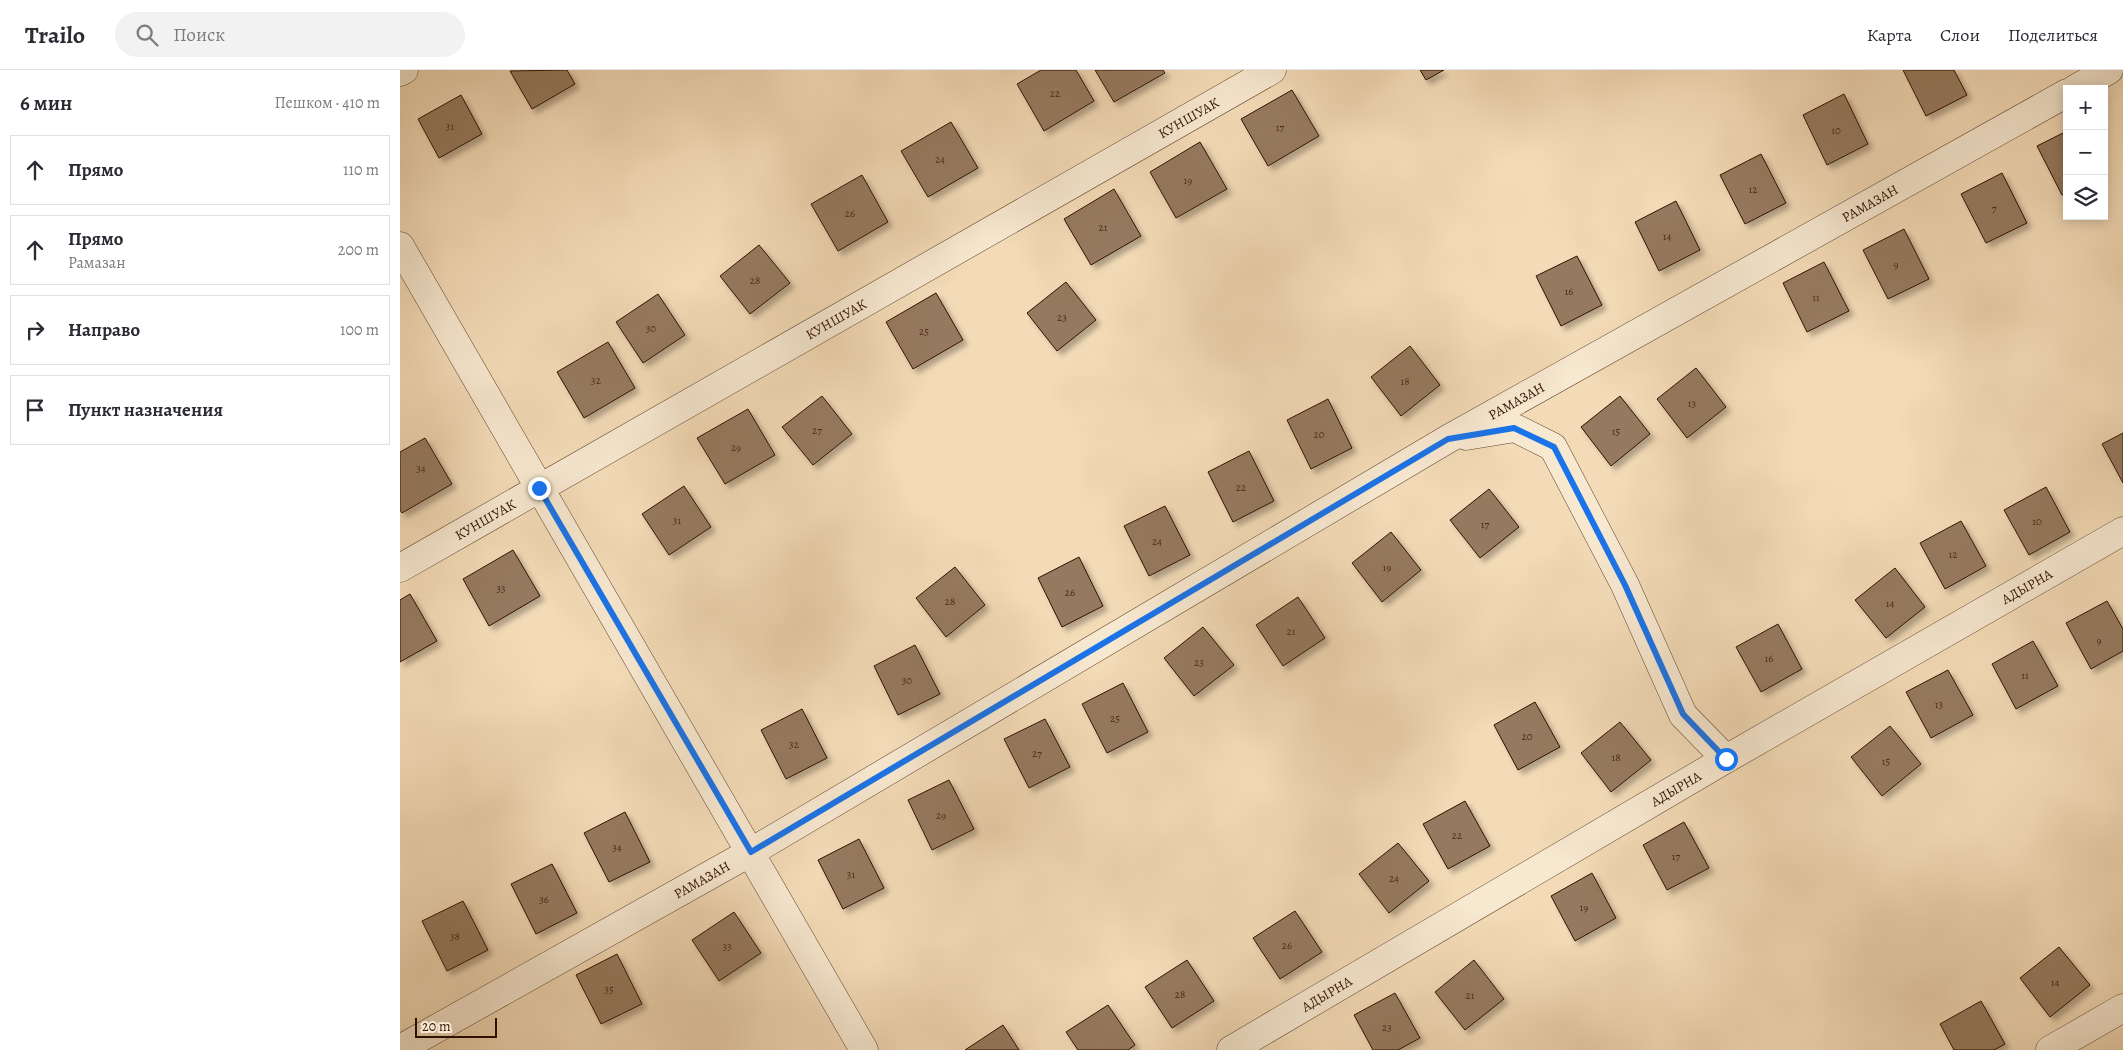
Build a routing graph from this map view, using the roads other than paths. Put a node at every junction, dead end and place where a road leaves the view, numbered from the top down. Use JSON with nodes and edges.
{"nodes":[{"id":1,"x":404,"y":70,"type":"edge"},
{"id":2,"x":1272,"y":70,"type":"edge"},
{"id":3,"x":2109,"y":70,"type":"edge"},
{"id":4,"x":400,"y":72,"type":"edge"},
{"id":5,"x":2082,"y":85,"type":"edge"},
{"id":6,"x":2063,"y":95,"type":"edge"},
{"id":7,"x":400,"y":246,"type":"edge"},
{"id":8,"x":1448,"y":439,"type":"junction"},
{"id":9,"x":539,"y":488,"type":"junction"},
{"id":10,"x":2123,"y":532,"type":"edge"},
{"id":11,"x":400,"y":568,"type":"edge"},
{"id":12,"x":1726,"y":759,"type":"junction"},
{"id":13,"x":751,"y":852,"type":"junction"},
{"id":14,"x":2123,"y":1008,"type":"edge"},
{"id":15,"x":400,"y":1049,"type":"edge"},
{"id":16,"x":864,"y":1050,"type":"edge"},
{"id":17,"x":1231,"y":1050,"type":"edge"},
{"id":18,"x":2050,"y":1050,"type":"edge"}],
"edges":[{"from":1,"to":4,"type":"street"},
{"from":2,"to":9,"type":"street","name":"КУНШУАК"},
{"from":3,"to":5,"type":"street"},
{"from":6,"to":8,"type":"street","name":"РАМАЗАН"},
{"from":7,"to":9,"type":"street"},
{"from":8,"to":12,"type":"street"},
{"from":8,"to":13,"type":"street","name":"РАМАЗАН"},
{"from":9,"to":11,"type":"street","name":"КУНШУАК"},
{"from":9,"to":13,"type":"street"},
{"from":10,"to":12,"type":"street","name":"АДЫРНА"},
{"from":12,"to":17,"type":"street","name":"АДЫРНА"},
{"from":13,"to":15,"type":"street","name":"РАМАЗАН"},
{"from":13,"to":16,"type":"street"},
{"from":14,"to":18,"type":"street"}]}
